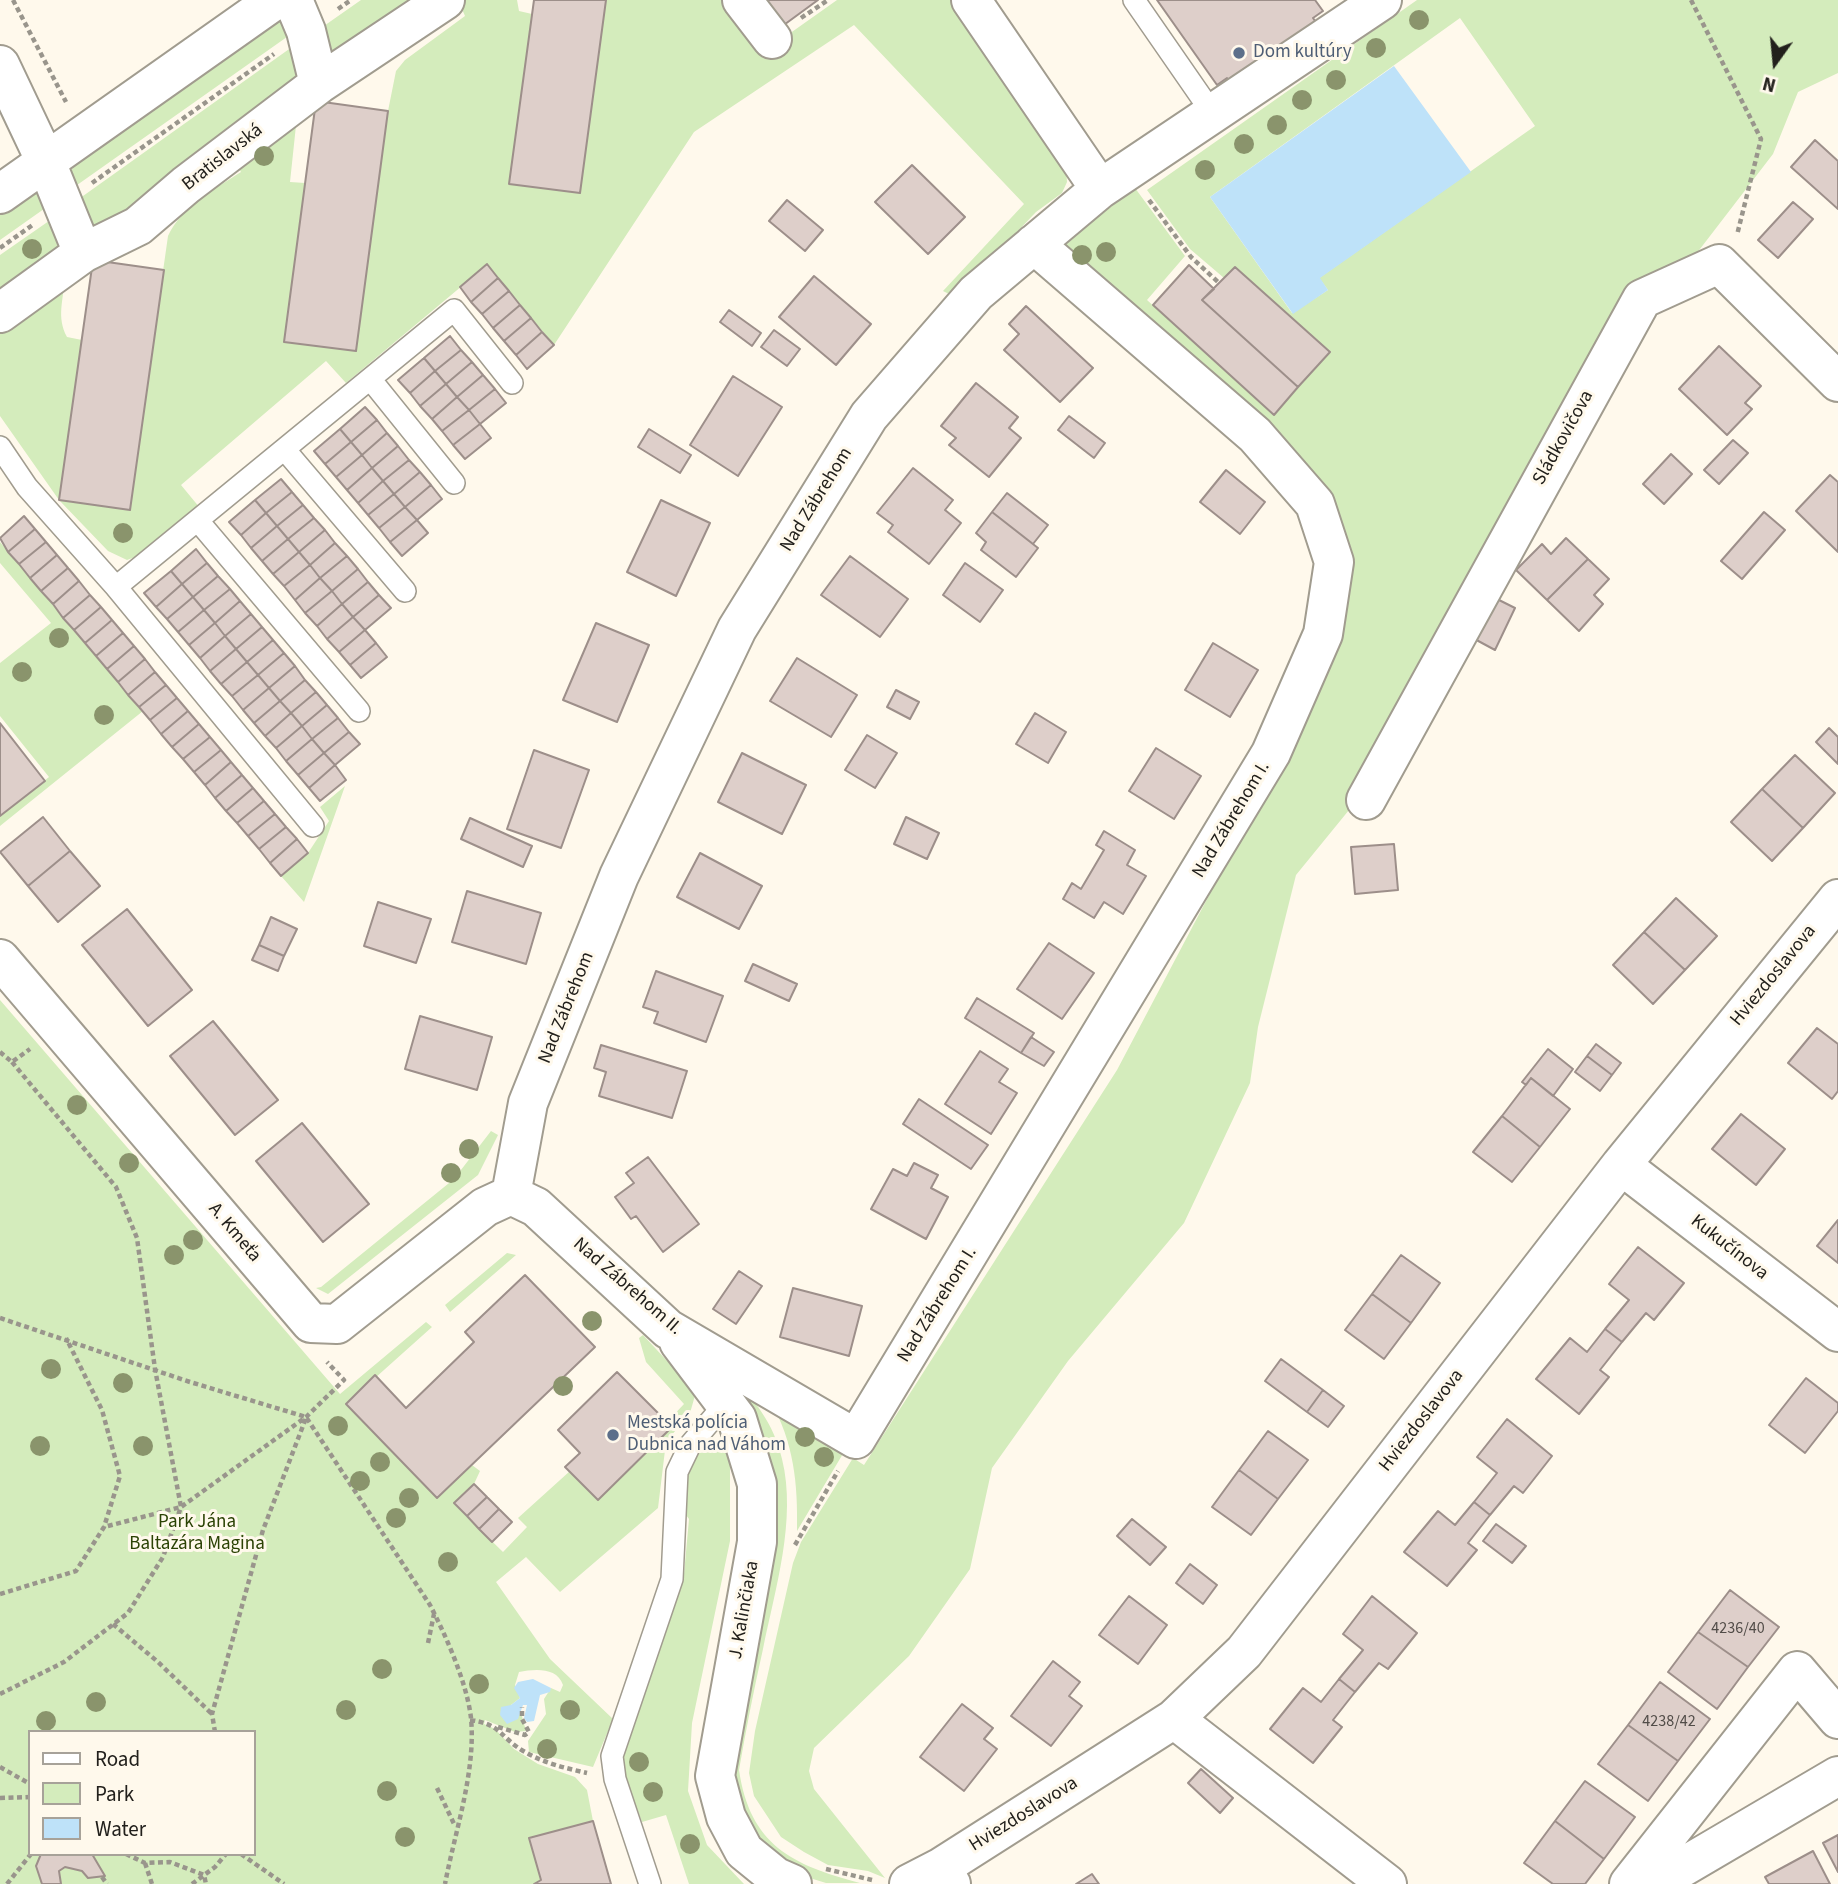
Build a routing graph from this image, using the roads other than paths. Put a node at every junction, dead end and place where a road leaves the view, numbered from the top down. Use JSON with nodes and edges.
{"nodes":[{"id":1,"x":275,"y":0,"type":"edge"},
{"id":2,"x":445,"y":0,"type":"edge"},
{"id":3,"x":742,"y":0,"type":"edge"},
{"id":4,"x":971,"y":0,"type":"edge"},
{"id":5,"x":1134,"y":0,"type":"edge"},
{"id":6,"x":1358,"y":7,"type":"edge"},
{"id":7,"x":299,"y":16,"type":"edge"},
{"id":8,"x":772,"y":39,"type":"dead end"},
{"id":9,"x":0,"y":65,"type":"edge"},
{"id":10,"x":319,"y":84,"type":"junction"},
{"id":11,"x":1213,"y":114,"type":"junction"},
{"id":12,"x":46,"y":162,"type":"junction"},
{"id":13,"x":1114,"y":180,"type":"junction"},
{"id":14,"x":0,"y":194,"type":"edge"},
{"id":15,"x":1034,"y":244,"type":"junction"},
{"id":16,"x":83,"y":253,"type":"junction"},
{"id":17,"x":0,"y":313,"type":"edge"},
{"id":18,"x":371,"y":380,"type":"junction"},
{"id":19,"x":1838,"y":382,"type":"edge"},
{"id":20,"x":512,"y":383,"type":"dead end"},
{"id":21,"x":0,"y":447,"type":"edge"},
{"id":22,"x":285,"y":450,"type":"junction"},
{"id":23,"x":454,"y":483,"type":"dead end"},
{"id":24,"x":199,"y":522,"type":"junction"},
{"id":25,"x":116,"y":587,"type":"junction"},
{"id":26,"x":404,"y":592,"type":"dead end"},
{"id":27,"x":359,"y":710,"type":"dead end"},
{"id":28,"x":1366,"y":800,"type":"dead end"},
{"id":29,"x":313,"y":826,"type":"dead end"},
{"id":30,"x":1838,"y":899,"type":"edge"},
{"id":31,"x":0,"y":959,"type":"edge"},
{"id":32,"x":1621,"y":1164,"type":"junction"},
{"id":33,"x":511,"y":1195,"type":"junction"},
{"id":34,"x":668,"y":1329,"type":"junction"},
{"id":35,"x":1838,"y":1332,"type":"edge"},
{"id":36,"x":725,"y":1404,"type":"junction"},
{"id":37,"x":856,"y":1439,"type":"joint"},
{"id":38,"x":1174,"y":1719,"type":"junction"},
{"id":39,"x":1838,"y":1719,"type":"edge"},
{"id":40,"x":1838,"y":1776,"type":"edge"},
{"id":41,"x":806,"y":1876,"type":"edge"},
{"id":42,"x":928,"y":1880,"type":"edge"},
{"id":43,"x":650,"y":1884,"type":"edge"},
{"id":44,"x":1387,"y":1884,"type":"edge"},
{"id":45,"x":1629,"y":1884,"type":"edge"},
{"id":46,"x":1654,"y":1884,"type":"edge"}],
"edges":[{"from":1,"to":12,"type":"street"},
{"from":2,"to":10,"type":"street","name":"Bratislavská"},
{"from":3,"to":8,"type":"street"},
{"from":4,"to":13,"type":"street"},
{"from":5,"to":11,"type":"lane"},
{"from":6,"to":11,"type":"street","name":"Nad Zábrehom"},
{"from":7,"to":10,"type":"street"},
{"from":9,"to":12,"type":"street"},
{"from":10,"to":16,"type":"street","name":"Bratislavská"},
{"from":11,"to":13,"type":"street","name":"Nad Zábrehom"},
{"from":12,"to":14,"type":"street"},
{"from":12,"to":16,"type":"street"},
{"from":13,"to":15,"type":"street","name":"Nad Zábrehom"},
{"from":15,"to":33,"type":"street","name":"Nad Zábrehom"},
{"from":15,"to":37,"type":"street","name":"Nad Zábrehom I."},
{"from":16,"to":17,"type":"street","name":"Bratislavská"},
{"from":18,"to":20,"type":"lane"},
{"from":18,"to":22,"type":"lane"},
{"from":18,"to":23,"type":"lane"},
{"from":19,"to":28,"type":"street","name":"Sládkovičova"},
{"from":21,"to":25,"type":"lane"},
{"from":22,"to":24,"type":"lane"},
{"from":22,"to":26,"type":"lane"},
{"from":24,"to":25,"type":"lane"},
{"from":24,"to":27,"type":"lane"},
{"from":25,"to":29,"type":"lane"},
{"from":30,"to":32,"type":"street","name":"Hviezdoslavova"},
{"from":31,"to":33,"type":"street","name":"A. Kmeťa"},
{"from":32,"to":35,"type":"street","name":"Kukučínova"},
{"from":32,"to":38,"type":"street","name":"Hviezdoslavova"},
{"from":33,"to":34,"type":"street","name":"Nad Zábrehom II."},
{"from":34,"to":36,"type":"street","name":"J. Kalinčiaka"},
{"from":34,"to":37,"type":"street","name":"Nad Zábrehom II."},
{"from":36,"to":41,"type":"street","name":"J. Kalinčiaka"},
{"from":36,"to":43,"type":"lane"},
{"from":38,"to":42,"type":"street","name":"Hviezdoslavova"},
{"from":38,"to":44,"type":"street"},
{"from":39,"to":45,"type":"street"},
{"from":40,"to":46,"type":"street"}]}
